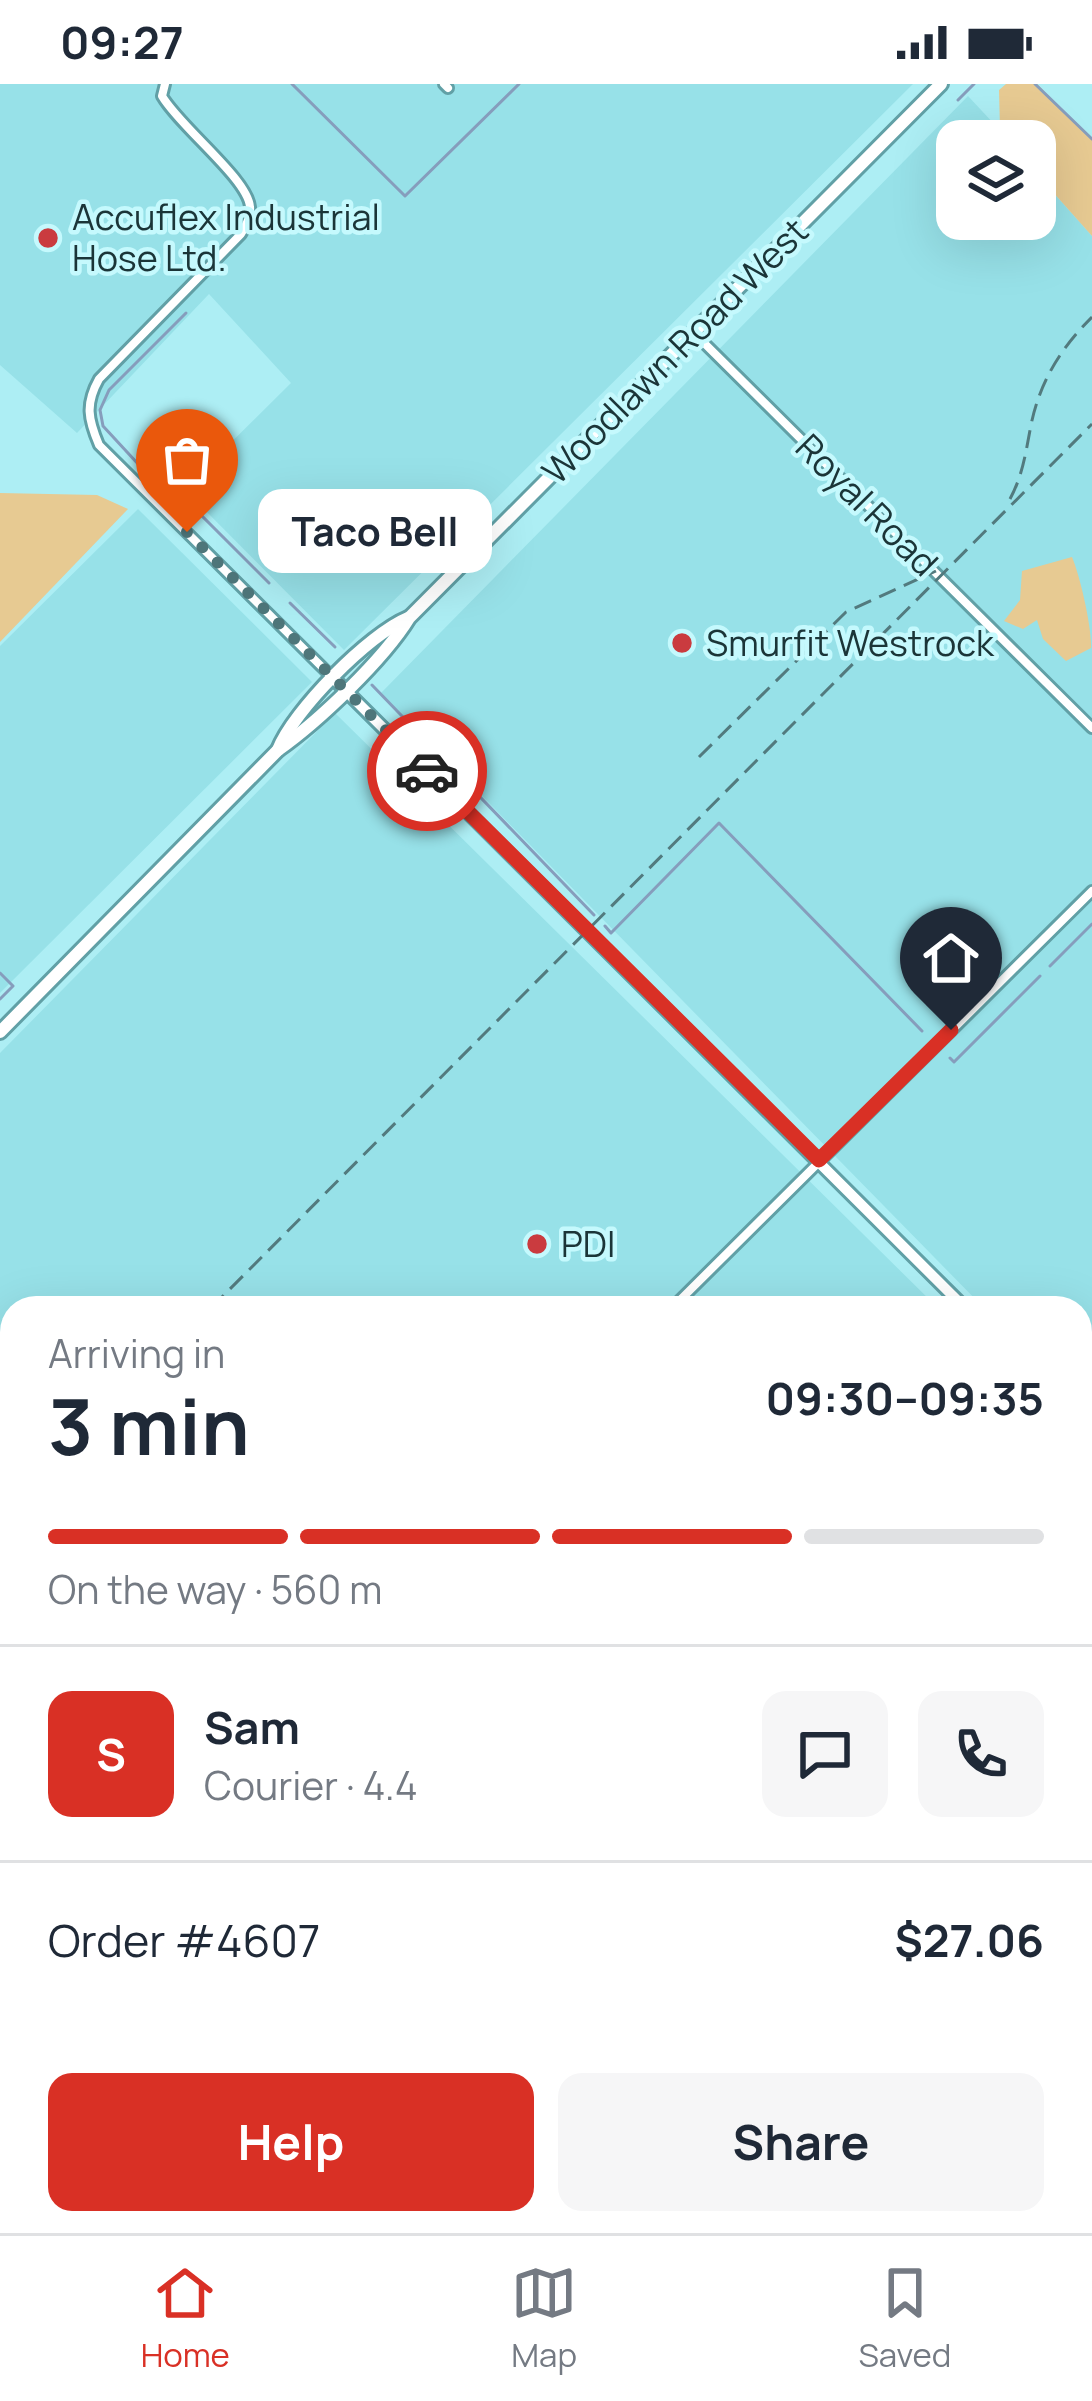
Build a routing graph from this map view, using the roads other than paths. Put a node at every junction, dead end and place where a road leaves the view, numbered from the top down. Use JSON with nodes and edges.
{"nodes":[{"id":1,"x":165,"y":84,"type":"edge"},
{"id":2,"x":941,"y":84,"type":"edge"},
{"id":3,"x":693,"y":332,"type":"junction"},
{"id":4,"x":409,"y":618,"type":"junction"},
{"id":5,"x":334,"y":679,"type":"junction"},
{"id":6,"x":345,"y":690,"type":"junction"},
{"id":7,"x":1092,"y":728,"type":"edge"},
{"id":8,"x":278,"y":750,"type":"junction"},
{"id":9,"x":1092,"y":890,"type":"edge"},
{"id":10,"x":0,"y":1032,"type":"edge"},
{"id":11,"x":819,"y":1160,"type":"junction"},
{"id":12,"x":684,"y":1296,"type":"edge"},
{"id":13,"x":953,"y":1296,"type":"edge"}],
"edges":[{"from":1,"to":5,"type":"street"},
{"from":2,"to":3,"type":"main road","name":"Woodlawn Road West"},
{"from":3,"to":4,"type":"main road","name":"Woodlawn Road West"},
{"from":3,"to":7,"type":"street","name":"Royal Road"},
{"from":4,"to":5,"type":"main road","name":"Woodlawn Road West"},
{"from":4,"to":6,"type":"main road","name":"Woodlawn Road West"},
{"from":5,"to":6,"type":"street"},
{"from":5,"to":8,"type":"main road","name":"Woodlawn Road West"},
{"from":6,"to":8,"type":"main road","name":"Woodlawn Road West"},
{"from":6,"to":11,"type":"street"},
{"from":8,"to":10,"type":"main road","name":"Woodlawn Road West"},
{"from":9,"to":11,"type":"street"},
{"from":11,"to":12,"type":"street"},
{"from":11,"to":13,"type":"street"}]}
